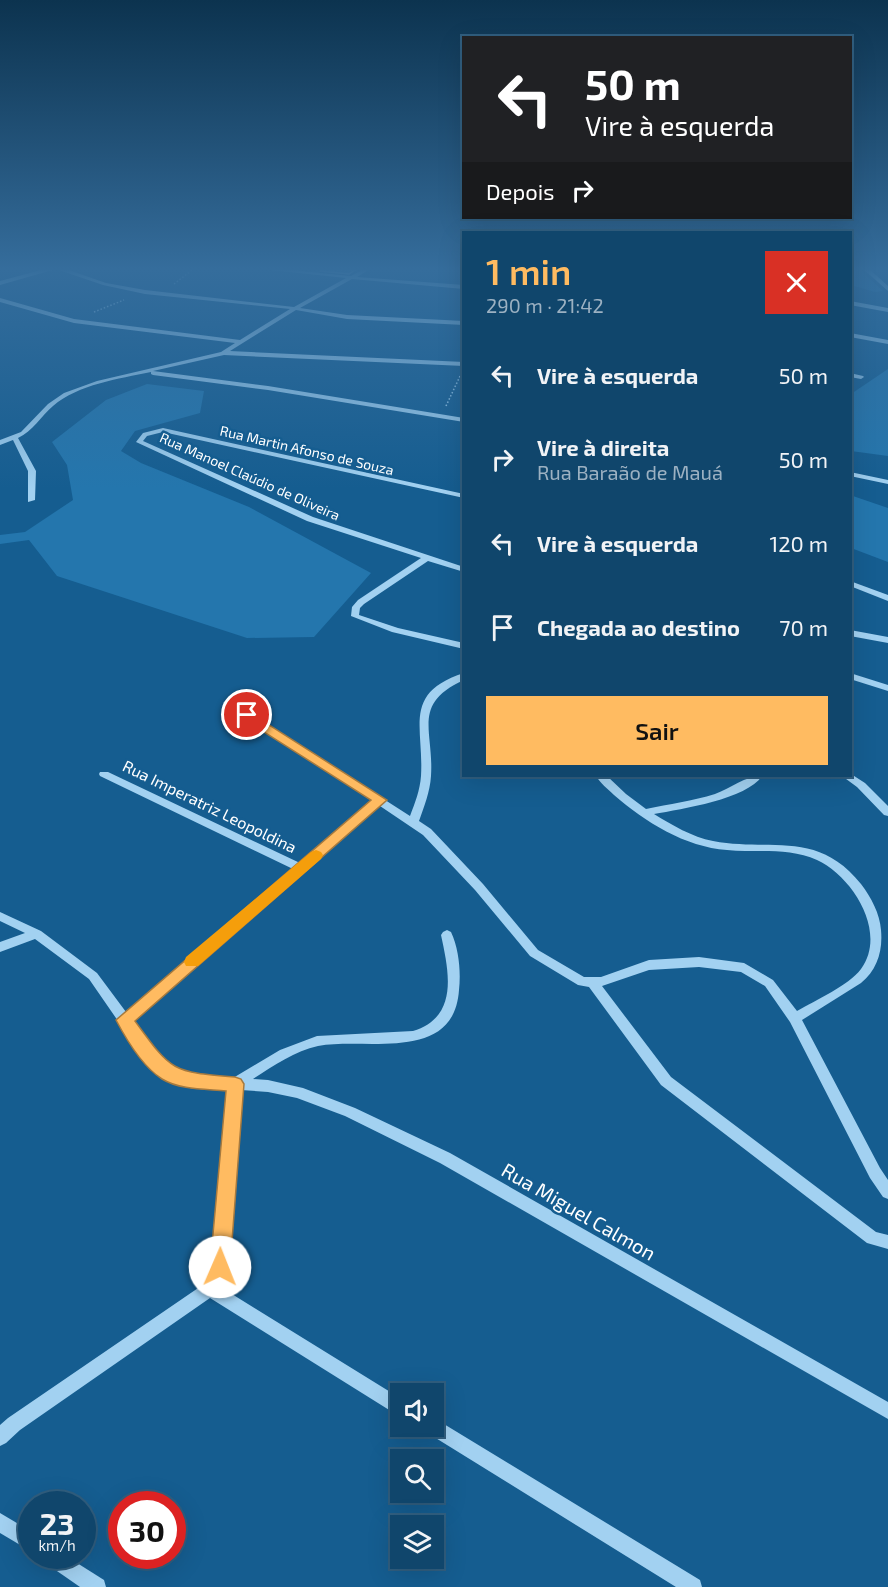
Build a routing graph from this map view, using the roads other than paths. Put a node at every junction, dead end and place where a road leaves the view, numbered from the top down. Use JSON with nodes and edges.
{"nodes":[{"id":1,"x":234,"y":341,"type":"edge"},
{"id":2,"x":242,"y":342,"type":"joint"},
{"id":3,"x":223,"y":353,"type":"junction"},
{"id":4,"x":462,"y":364,"type":"edge"},
{"id":5,"x":143,"y":372,"type":"junction"},
{"id":6,"x":852,"y":375,"type":"edge"},
{"id":7,"x":861,"y":377,"type":"dead end"},
{"id":8,"x":462,"y":420,"type":"edge"},
{"id":9,"x":145,"y":434,"type":"joint"},
{"id":10,"x":15,"y":438,"type":"junction"},
{"id":11,"x":0,"y":443,"type":"edge"},
{"id":12,"x":852,"y":474,"type":"edge"},
{"id":13,"x":888,"y":482,"type":"edge"},
{"id":14,"x":462,"y":496,"type":"edge"},
{"id":15,"x":31,"y":500,"type":"dead end"},
{"id":16,"x":427,"y":558,"type":"junction"},
{"id":17,"x":462,"y":569,"type":"edge"},
{"id":18,"x":852,"y":584,"type":"edge"},
{"id":19,"x":888,"y":598,"type":"edge"},
{"id":20,"x":852,"y":633,"type":"edge"},
{"id":21,"x":888,"y":640,"type":"edge"},
{"id":22,"x":462,"y":646,"type":"edge"},
{"id":23,"x":462,"y":677,"type":"edge"},
{"id":24,"x":852,"y":677,"type":"edge"},
{"id":25,"x":888,"y":688,"type":"edge"},
{"id":26,"x":228,"y":703,"type":"dead end"},
{"id":27,"x":104,"y":774,"type":"dead end"},
{"id":28,"x":602,"y":777,"type":"edge"},
{"id":29,"x":755,"y":777,"type":"edge"},
{"id":30,"x":849,"y":777,"type":"edge"},
{"id":31,"x":380,"y":800,"type":"junction"},
{"id":32,"x":888,"y":812,"type":"edge"},
{"id":33,"x":643,"y":813,"type":"junction"},
{"id":34,"x":413,"y":822,"type":"junction"},
{"id":35,"x":301,"y":868,"type":"junction"},
{"id":36,"x":0,"y":916,"type":"edge"},
{"id":37,"x":37,"y":934,"type":"junction"},
{"id":38,"x":447,"y":934,"type":"dead end"},
{"id":39,"x":0,"y":947,"type":"edge"},
{"id":40,"x":592,"y":982,"type":"junction"},
{"id":41,"x":795,"y":1018,"type":"junction"},
{"id":42,"x":124,"y":1020,"type":"junction"},
{"id":43,"x":235,"y":1084,"type":"junction"},
{"id":44,"x":888,"y":1192,"type":"edge"},
{"id":45,"x":888,"y":1242,"type":"edge"},
{"id":46,"x":210,"y":1289,"type":"junction"},
{"id":47,"x":390,"y":1401,"type":"edge"},
{"id":48,"x":888,"y":1411,"type":"edge"},
{"id":49,"x":444,"y":1433,"type":"edge"},
{"id":50,"x":0,"y":1437,"type":"edge"},
{"id":51,"x":0,"y":1522,"type":"edge"},
{"id":52,"x":18,"y":1534,"type":"edge"},
{"id":53,"x":70,"y":1569,"type":"edge"},
{"id":54,"x":97,"y":1587,"type":"edge"},
{"id":55,"x":693,"y":1587,"type":"edge"}],
"edges":[{"from":1,"to":2,"type":"street"},
{"from":2,"to":3,"type":"street"},
{"from":3,"to":4,"type":"street"},
{"from":3,"to":5,"type":"street"},
{"from":5,"to":8,"type":"street"},
{"from":5,"to":10,"type":"street"},
{"from":6,"to":7,"type":"street"},
{"from":9,"to":14,"type":"street","name":"Rua Martin Afonso de Souza"},
{"from":9,"to":16,"type":"street","name":"Rua Manoel Claúdio de Oliveira"},
{"from":10,"to":11,"type":"street"},
{"from":10,"to":15,"type":"street"},
{"from":12,"to":13,"type":"street"},
{"from":16,"to":17,"type":"street","name":"Rua Manoel Claúdio de Oliveira"},
{"from":16,"to":22,"type":"street"},
{"from":18,"to":19,"type":"street"},
{"from":20,"to":21,"type":"street"},
{"from":23,"to":34,"type":"street"},
{"from":24,"to":25,"type":"street"},
{"from":26,"to":31,"type":"street"},
{"from":27,"to":35,"type":"street","name":"Rua Imperatriz Leopoldina"},
{"from":28,"to":33,"type":"street"},
{"from":29,"to":33,"type":"street"},
{"from":30,"to":32,"type":"street"},
{"from":31,"to":34,"type":"street"},
{"from":31,"to":35,"type":"street"},
{"from":33,"to":41,"type":"street"},
{"from":34,"to":40,"type":"street"},
{"from":35,"to":42,"type":"street"},
{"from":36,"to":37,"type":"street","name":"Rua Miguel Calmon"},
{"from":37,"to":39,"type":"street"},
{"from":37,"to":42,"type":"street","name":"Rua Miguel Calmon"},
{"from":38,"to":43,"type":"street"},
{"from":40,"to":41,"type":"street"},
{"from":40,"to":45,"type":"street"},
{"from":41,"to":44,"type":"street"},
{"from":42,"to":43,"type":"street","name":"Rua Miguel Calmon"},
{"from":43,"to":46,"type":"street"},
{"from":43,"to":48,"type":"street","name":"Rua Miguel Calmon"},
{"from":46,"to":47,"type":"street"},
{"from":46,"to":50,"type":"street"},
{"from":49,"to":55,"type":"street"},
{"from":51,"to":52,"type":"street"},
{"from":53,"to":54,"type":"street"}]}
